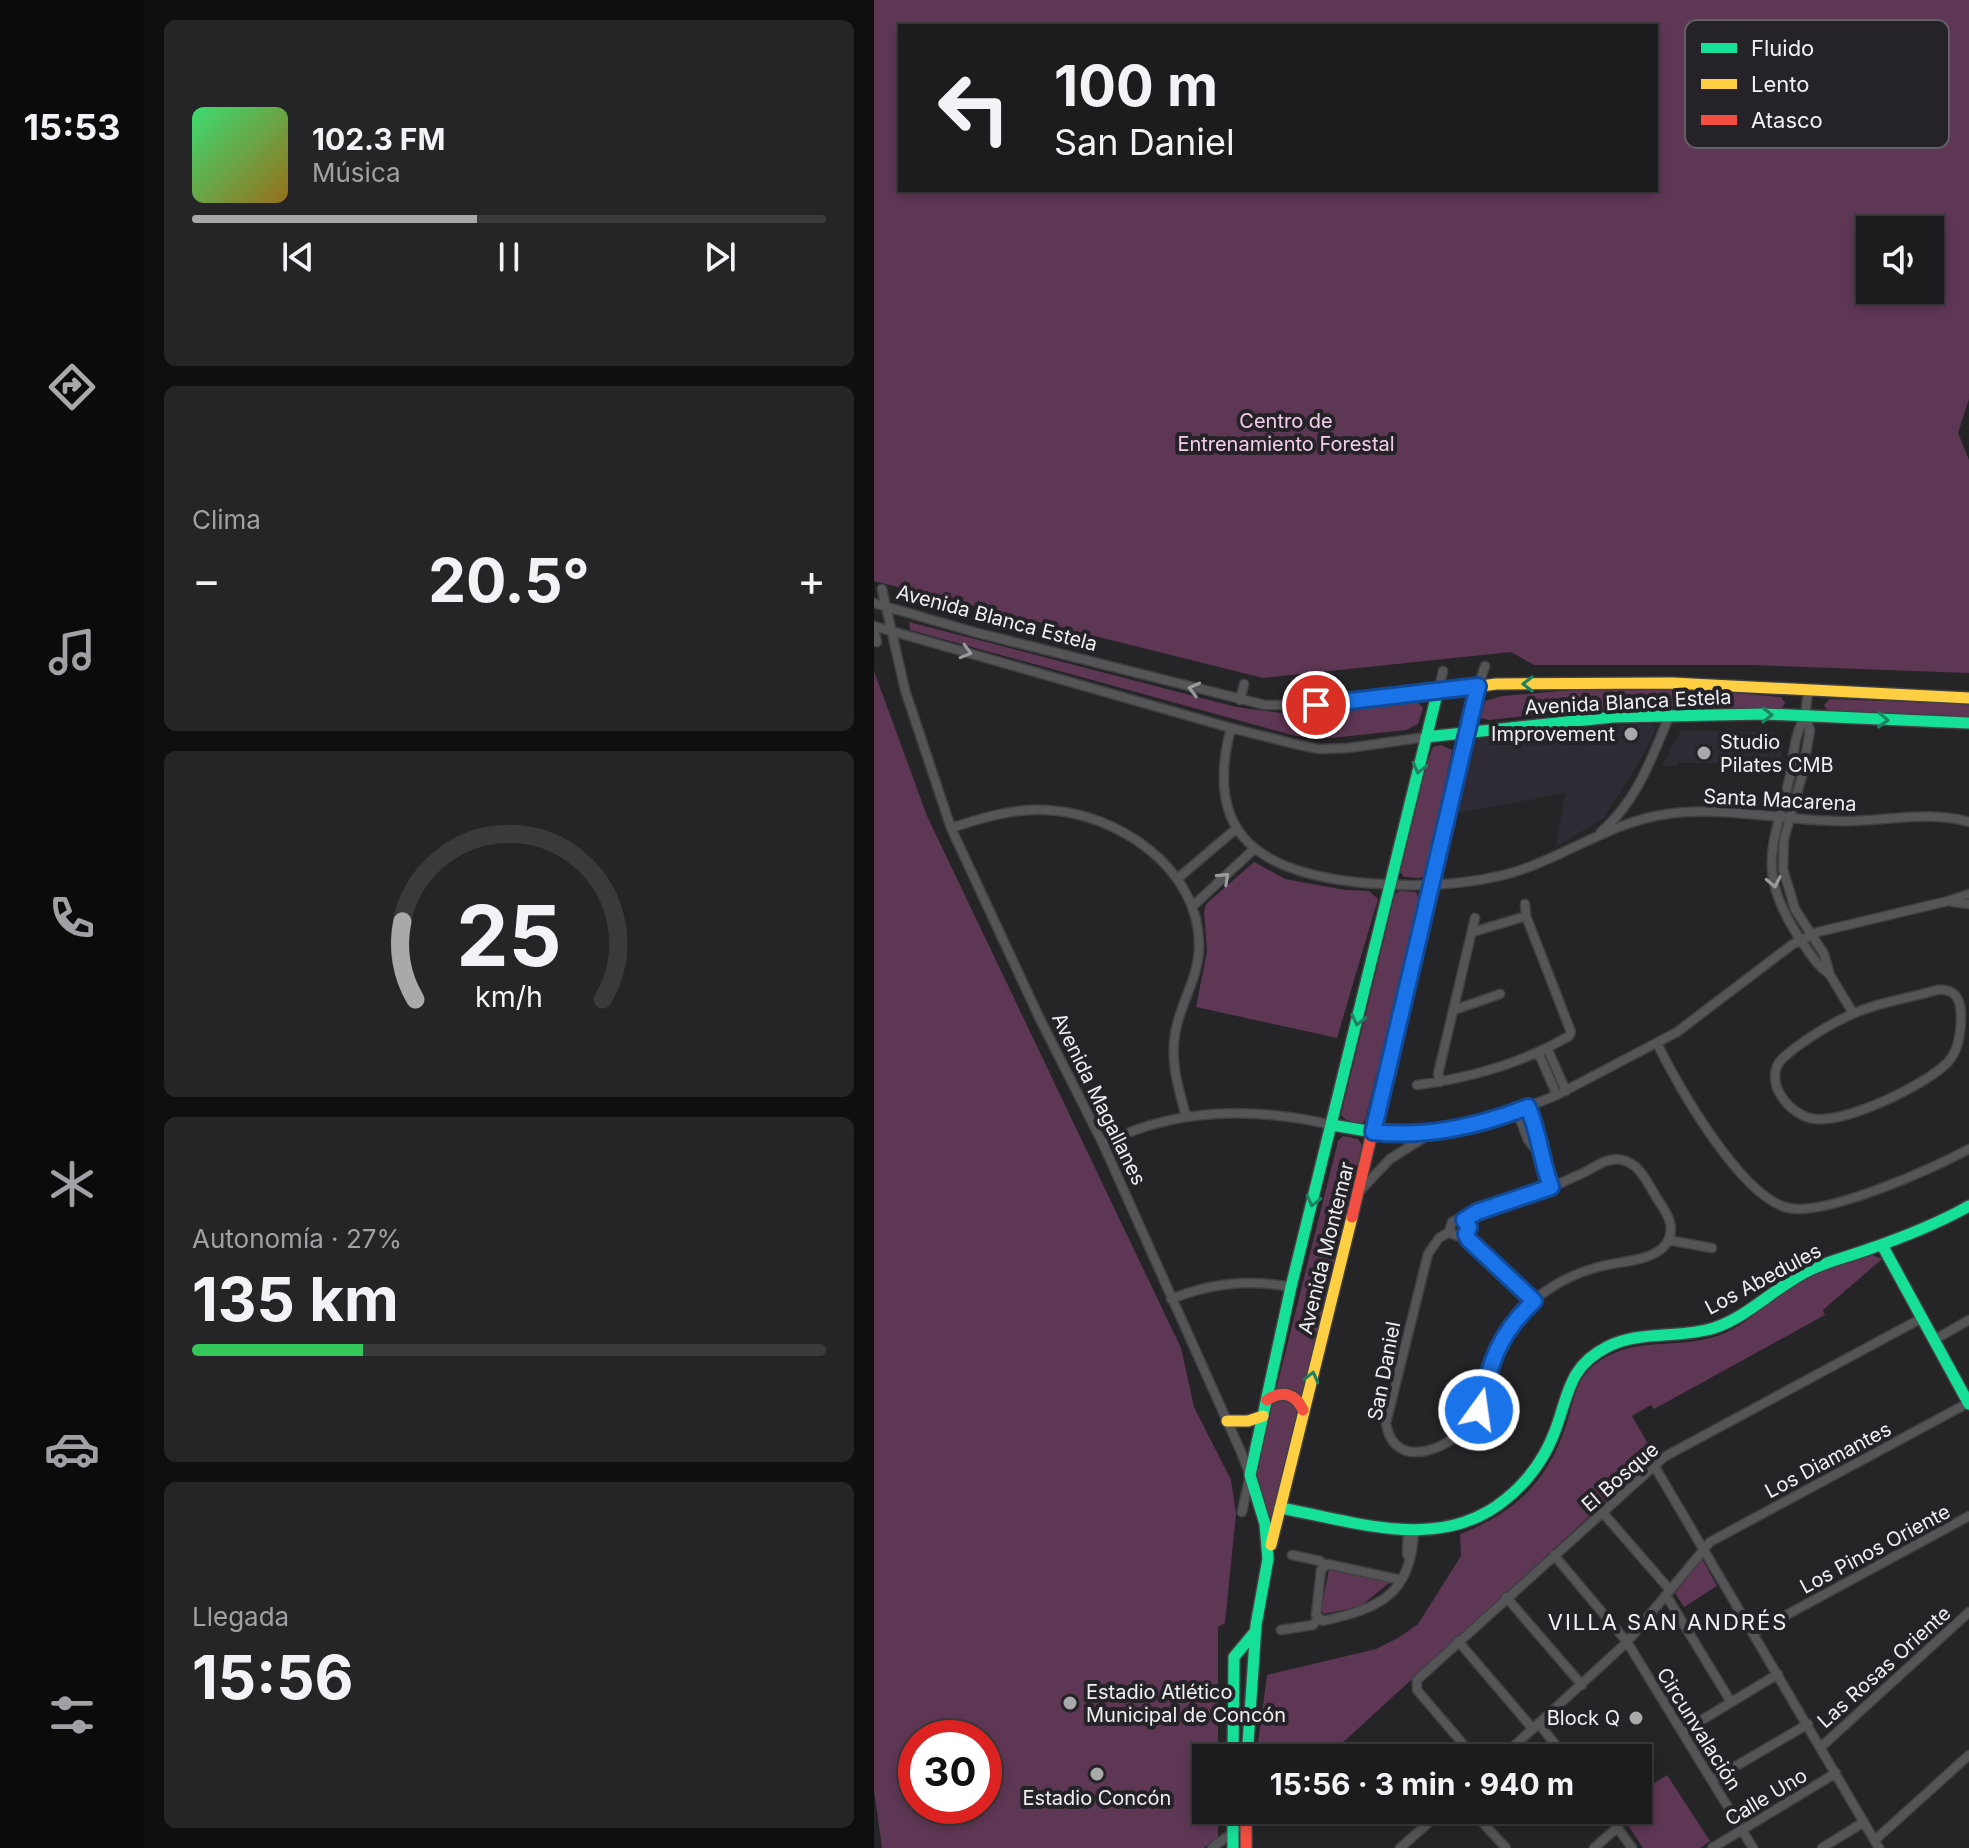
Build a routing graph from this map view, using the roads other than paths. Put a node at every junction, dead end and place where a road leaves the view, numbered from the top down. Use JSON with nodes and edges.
{"nodes":[{"id":1,"x":882,"y":589,"type":"dead end"},
{"id":2,"x":874,"y":603,"type":"edge"},
{"id":3,"x":886,"y":607,"type":"junction"},
{"id":4,"x":874,"y":628,"type":"edge"},
{"id":5,"x":891,"y":631,"type":"junction"},
{"id":6,"x":877,"y":642,"type":"dead end"},
{"id":7,"x":1485,"y":666,"type":"dead end"},
{"id":8,"x":1443,"y":671,"type":"dead end"},
{"id":9,"x":1244,"y":684,"type":"dead end"},
{"id":10,"x":1478,"y":686,"type":"junction"},
{"id":11,"x":1808,"y":691,"type":"junction"},
{"id":12,"x":1438,"y":692,"type":"junction"},
{"id":13,"x":1969,"y":698,"type":"edge"},
{"id":14,"x":1240,"y":700,"type":"junction"},
{"id":15,"x":1669,"y":717,"type":"junction"},
{"id":16,"x":1805,"y":717,"type":"junction"},
{"id":17,"x":1969,"y":723,"type":"edge"},
{"id":18,"x":1231,"y":728,"type":"junction"},
{"id":19,"x":1466,"y":733,"type":"junction"},
{"id":20,"x":1426,"y":737,"type":"junction"},
{"id":21,"x":1628,"y":802,"type":"junction"},
{"id":22,"x":1778,"y":818,"type":"junction"},
{"id":23,"x":1790,"y":818,"type":"junction"},
{"id":24,"x":1638,"y":820,"type":"junction"},
{"id":25,"x":1969,"y":822,"type":"edge"},
{"id":26,"x":951,"y":828,"type":"junction"},
{"id":27,"x":1237,"y":828,"type":"junction"},
{"id":28,"x":1597,"y":835,"type":"junction"},
{"id":29,"x":1254,"y":849,"type":"junction"},
{"id":30,"x":1177,"y":879,"type":"junction"},
{"id":31,"x":1390,"y":885,"type":"junction"},
{"id":32,"x":1431,"y":885,"type":"junction"},
{"id":33,"x":1969,"y":894,"type":"edge"},
{"id":34,"x":1948,"y":901,"type":"junction"},
{"id":35,"x":1525,"y":904,"type":"dead end"},
{"id":36,"x":1969,"y":904,"type":"edge"},
{"id":37,"x":1193,"y":906,"type":"junction"},
{"id":38,"x":1526,"y":916,"type":"junction"},
{"id":39,"x":1475,"y":918,"type":"dead end"},
{"id":40,"x":1473,"y":932,"type":"junction"},
{"id":41,"x":1812,"y":935,"type":"junction"},
{"id":42,"x":1802,"y":940,"type":"junction"},
{"id":43,"x":1830,"y":975,"type":"junction"},
{"id":44,"x":1500,"y":994,"type":"dead end"},
{"id":45,"x":1454,"y":1010,"type":"junction"},
{"id":46,"x":1853,"y":1013,"type":"junction"},
{"id":47,"x":1657,"y":1043,"type":"junction"},
{"id":48,"x":1543,"y":1050,"type":"junction"},
{"id":49,"x":1440,"y":1082,"type":"junction"},
{"id":50,"x":1417,"y":1085,"type":"dead end"},
{"id":51,"x":1561,"y":1093,"type":"junction"},
{"id":52,"x":1528,"y":1107,"type":"junction"},
{"id":53,"x":1517,"y":1111,"type":"junction"},
{"id":54,"x":1186,"y":1116,"type":"junction"},
{"id":55,"x":1332,"y":1125,"type":"junction"},
{"id":56,"x":1373,"y":1132,"type":"junction"},
{"id":57,"x":1430,"y":1133,"type":"junction"},
{"id":58,"x":1103,"y":1144,"type":"junction"},
{"id":59,"x":1969,"y":1149,"type":"edge"},
{"id":60,"x":1539,"y":1152,"type":"junction"},
{"id":61,"x":1551,"y":1187,"type":"junction"},
{"id":62,"x":1358,"y":1193,"type":"junction"},
{"id":63,"x":1969,"y":1206,"type":"edge"},
{"id":64,"x":1464,"y":1220,"type":"junction"},
{"id":65,"x":1451,"y":1231,"type":"junction"},
{"id":66,"x":1466,"y":1234,"type":"junction"},
{"id":67,"x":1668,"y":1240,"type":"junction"},
{"id":68,"x":1882,"y":1245,"type":"junction"},
{"id":69,"x":1712,"y":1248,"type":"dead end"},
{"id":70,"x":1291,"y":1287,"type":"junction"},
{"id":71,"x":1171,"y":1299,"type":"junction"},
{"id":72,"x":1534,"y":1301,"type":"junction"},
{"id":73,"x":1922,"y":1318,"type":"junction"},
{"id":74,"x":1969,"y":1320,"type":"edge"},
{"id":75,"x":1934,"y":1340,"type":"junction"},
{"id":76,"x":1267,"y":1400,"type":"junction"},
{"id":77,"x":1968,"y":1403,"type":"edge"},
{"id":78,"x":1304,"y":1411,"type":"junction"},
{"id":79,"x":1263,"y":1416,"type":"junction"},
{"id":80,"x":1227,"y":1421,"type":"junction"},
{"id":81,"x":1655,"y":1467,"type":"junction"},
{"id":82,"x":1250,"y":1475,"type":"junction"},
{"id":83,"x":1280,"y":1508,"type":"junction"},
{"id":84,"x":1242,"y":1512,"type":"dead end"},
{"id":85,"x":1603,"y":1513,"type":"junction"},
{"id":86,"x":1969,"y":1516,"type":"edge"},
{"id":87,"x":1411,"y":1531,"type":"junction"},
{"id":88,"x":1704,"y":1547,"type":"junction"},
{"id":89,"x":1292,"y":1555,"type":"dead end"},
{"id":90,"x":1554,"y":1555,"type":"junction"},
{"id":91,"x":1268,"y":1559,"type":"junction"},
{"id":92,"x":1324,"y":1565,"type":"junction"},
{"id":93,"x":1401,"y":1580,"type":"junction"},
{"id":94,"x":1668,"y":1592,"type":"junction"},
{"id":95,"x":1506,"y":1597,"type":"junction"},
{"id":96,"x":1969,"y":1612,"type":"edge"},
{"id":97,"x":1318,"y":1618,"type":"junction"},
{"id":98,"x":1256,"y":1625,"type":"junction"},
{"id":99,"x":1281,"y":1630,"type":"dead end"},
{"id":100,"x":1753,"y":1633,"type":"junction"},
{"id":101,"x":1458,"y":1641,"type":"junction"},
{"id":102,"x":1627,"y":1642,"type":"junction"},
{"id":103,"x":1234,"y":1663,"type":"junction"},
{"id":104,"x":1252,"y":1673,"type":"junction"},
{"id":105,"x":1778,"y":1674,"type":"junction"},
{"id":106,"x":1582,"y":1685,"type":"junction"},
{"id":107,"x":1731,"y":1702,"type":"junction"},
{"id":108,"x":1808,"y":1724,"type":"junction"},
{"id":109,"x":1536,"y":1726,"type":"junction"},
{"id":110,"x":1682,"y":1732,"type":"junction"},
{"id":111,"x":1233,"y":1744,"type":"edge"},
{"id":112,"x":1248,"y":1744,"type":"edge"},
{"id":113,"x":1463,"y":1744,"type":"edge"},
{"id":114,"x":1516,"y":1744,"type":"edge"},
{"id":115,"x":1553,"y":1744,"type":"edge"},
{"id":116,"x":1821,"y":1747,"type":"junction"},
{"id":117,"x":1969,"y":1755,"type":"edge"},
{"id":118,"x":1836,"y":1773,"type":"junction"},
{"id":119,"x":1712,"y":1780,"type":"junction"},
{"id":120,"x":1864,"y":1822,"type":"junction"},
{"id":121,"x":1237,"y":1824,"type":"edge"},
{"id":122,"x":1241,"y":1824,"type":"edge"},
{"id":123,"x":1427,"y":1824,"type":"edge"},
{"id":124,"x":1484,"y":1824,"type":"edge"},
{"id":125,"x":1616,"y":1824,"type":"edge"},
{"id":126,"x":1618,"y":1827,"type":"junction"},
{"id":127,"x":1239,"y":1830,"type":"junction"},
{"id":128,"x":1742,"y":1830,"type":"junction"},
{"id":129,"x":1877,"y":1844,"type":"edge"},
{"id":130,"x":1212,"y":1848,"type":"edge"},
{"id":131,"x":1233,"y":1848,"type":"edge"},
{"id":132,"x":1246,"y":1848,"type":"edge"},
{"id":133,"x":1400,"y":1848,"type":"edge"},
{"id":134,"x":1506,"y":1848,"type":"edge"},
{"id":135,"x":1594,"y":1848,"type":"edge"},
{"id":136,"x":1632,"y":1848,"type":"edge"},
{"id":137,"x":1712,"y":1848,"type":"edge"},
{"id":138,"x":1753,"y":1848,"type":"edge"},
{"id":139,"x":1822,"y":1848,"type":"edge"}],
"edges":[{"from":1,"to":3,"type":"street","name":"Avenida Magallanes"},
{"from":2,"to":3,"type":"street","name":"Avenida Blanca Estela"},
{"from":3,"to":5,"type":"street","name":"Avenida Magallanes"},
{"from":14,"to":3,"type":"street","name":"Avenida Blanca Estela","one_way":true},
{"from":4,"to":5,"type":"street","name":"Avenida Blanca Estela"},
{"from":4,"to":6,"type":"street"},
{"from":5,"to":18,"type":"street","name":"Avenida Blanca Estela","one_way":true},
{"from":5,"to":26,"type":"street","name":"Avenida Magallanes"},
{"from":7,"to":10,"type":"street","name":"Avenida Montemar"},
{"from":8,"to":12,"type":"street","name":"Avenida Montemar"},
{"from":9,"to":14,"type":"street"},
{"from":11,"to":10,"type":"main road","name":"Avenida Blanca Estela","one_way":true},
{"from":10,"to":12,"type":"main road","name":"Avenida Blanca Estela"},
{"from":10,"to":19,"type":"main road","name":"Avenida Montemar"},
{"from":11,"to":13,"type":"main road","name":"Avenida Blanca Estela"},
{"from":11,"to":16,"type":"street"},
{"from":12,"to":14,"type":"street","name":"Avenida Blanca Estela"},
{"from":12,"to":20,"type":"main road","name":"Avenida Montemar"},
{"from":15,"to":16,"type":"main road","name":"Avenida Blanca Estela","one_way":true},
{"from":15,"to":19,"type":"main road","name":"Avenida Blanca Estela"},
{"from":15,"to":21,"type":"street","name":"Santa Macarena"},
{"from":16,"to":17,"type":"main road","name":"Avenida Blanca Estela","one_way":true},
{"from":16,"to":22,"type":"street"},
{"from":16,"to":23,"type":"street"},
{"from":18,"to":20,"type":"street","name":"Avenida Blanca Estela"},
{"from":18,"to":27,"type":"street","name":"Santa Macarena"},
{"from":19,"to":20,"type":"main road","name":"Avenida Blanca Estela"},
{"from":19,"to":32,"type":"main road","name":"Avenida Montemar"},
{"from":20,"to":31,"type":"main road","name":"Avenida Montemar","one_way":true},
{"from":21,"to":24,"type":"street"},
{"from":21,"to":28,"type":"street","name":"Santa Macarena"},
{"from":22,"to":23,"type":"street","name":"Santa Macarena"},
{"from":22,"to":24,"type":"street","name":"Santa Macarena"},
{"from":22,"to":42,"type":"street","one_way":true},
{"from":23,"to":25,"type":"street","name":"Santa Macarena"},
{"from":23,"to":41,"type":"street"},
{"from":24,"to":28,"type":"street","name":"Santa Macarena"},
{"from":26,"to":30,"type":"street"},
{"from":26,"to":58,"type":"street","name":"Avenida Magallanes"},
{"from":27,"to":29,"type":"street","name":"Santa Macarena"},
{"from":27,"to":30,"type":"street"},
{"from":28,"to":32,"type":"street","name":"Santa Macarena"},
{"from":29,"to":31,"type":"street","name":"Santa Macarena"},
{"from":37,"to":29,"type":"street","one_way":true},
{"from":30,"to":37,"type":"street"},
{"from":31,"to":32,"type":"street","name":"Santa Macarena"},
{"from":31,"to":55,"type":"main road","name":"Avenida Montemar","one_way":true},
{"from":32,"to":56,"type":"main road","name":"Avenida Montemar"},
{"from":33,"to":34,"type":"street"},
{"from":34,"to":36,"type":"street"},
{"from":34,"to":41,"type":"street"},
{"from":35,"to":38,"type":"street"},
{"from":37,"to":54,"type":"street"},
{"from":38,"to":40,"type":"street"},
{"from":38,"to":48,"type":"street"},
{"from":39,"to":40,"type":"street"},
{"from":40,"to":45,"type":"street"},
{"from":41,"to":42,"type":"street"},
{"from":41,"to":43,"type":"street"},
{"from":42,"to":43,"type":"street"},
{"from":42,"to":47,"type":"street"},
{"from":43,"to":46,"type":"street"},
{"from":44,"to":45,"type":"street"},
{"from":45,"to":49,"type":"street"},
{"from":46,"to":46,"type":"street"},
{"from":47,"to":51,"type":"street"},
{"from":47,"to":59,"type":"street"},
{"from":48,"to":49,"type":"street"},
{"from":48,"to":51,"type":"street"},
{"from":49,"to":50,"type":"street"},
{"from":51,"to":52,"type":"street"},
{"from":52,"to":53,"type":"street"},
{"from":52,"to":60,"type":"street"},
{"from":53,"to":57,"type":"street"},
{"from":53,"to":60,"type":"street"},
{"from":54,"to":55,"type":"street"},
{"from":54,"to":58,"type":"street"},
{"from":55,"to":56,"type":"main road"},
{"from":55,"to":70,"type":"main road","name":"Avenida Montemar","one_way":true},
{"from":56,"to":57,"type":"street"},
{"from":56,"to":62,"type":"main road","name":"Avenida Montemar"},
{"from":57,"to":62,"type":"street"},
{"from":58,"to":71,"type":"street","name":"Avenida Magallanes"},
{"from":60,"to":61,"type":"street"},
{"from":61,"to":64,"type":"street","name":"San Daniel"},
{"from":61,"to":67,"type":"street","name":"San Daniel"},
{"from":78,"to":62,"type":"main road","name":"Avenida Montemar","one_way":true},
{"from":63,"to":68,"type":"main road","name":"Los Abedules"},
{"from":64,"to":65,"type":"street","name":"San Daniel"},
{"from":64,"to":66,"type":"street"},
{"from":65,"to":66,"type":"street"},
{"from":65,"to":72,"type":"street","name":"San Daniel"},
{"from":66,"to":72,"type":"street"},
{"from":67,"to":69,"type":"street"},
{"from":67,"to":72,"type":"street","name":"San Daniel"},
{"from":68,"to":73,"type":"main road"},
{"from":68,"to":87,"type":"main road","name":"Los Abedules"},
{"from":70,"to":71,"type":"street"},
{"from":70,"to":76,"type":"main road","name":"Avenida Montemar"},
{"from":71,"to":80,"type":"street","name":"Avenida Magallanes"},
{"from":73,"to":75,"type":"main road"},
{"from":73,"to":81,"type":"street","name":"El Bosque"},
{"from":74,"to":75,"type":"street"},
{"from":75,"to":77,"type":"main road"},
{"from":76,"to":78,"type":"main road"},
{"from":76,"to":79,"type":"main road","name":"Avenida Montemar"},
{"from":77,"to":88,"type":"street","name":"Los Diamantes"},
{"from":78,"to":83,"type":"main road","name":"Avenida Montemar"},
{"from":79,"to":80,"type":"main road"},
{"from":79,"to":82,"type":"main road","name":"Avenida Montemar"},
{"from":80,"to":82,"type":"street","name":"Avenida Magallanes"},
{"from":81,"to":85,"type":"street","name":"El Bosque"},
{"from":81,"to":88,"type":"street"},
{"from":82,"to":84,"type":"street"},
{"from":82,"to":91,"type":"main road","name":"Avenida Magallanes"},
{"from":83,"to":87,"type":"main road","name":"Los Abedules"},
{"from":83,"to":91,"type":"main road","name":"Avenida Montemar"},
{"from":85,"to":90,"type":"street","name":"El Bosque"},
{"from":85,"to":94,"type":"street"},
{"from":86,"to":100,"type":"street","name":"Los Pinos Oriente"},
{"from":87,"to":93,"type":"street"},
{"from":88,"to":94,"type":"street"},
{"from":88,"to":100,"type":"street"},
{"from":89,"to":92,"type":"street"},
{"from":90,"to":95,"type":"street","name":"El Bosque"},
{"from":90,"to":102,"type":"street","name":"Circunvalación"},
{"from":91,"to":98,"type":"main road","name":"Avenida Magallanes"},
{"from":92,"to":93,"type":"street"},
{"from":92,"to":97,"type":"street"},
{"from":93,"to":97,"type":"street"},
{"from":94,"to":102,"type":"street"},
{"from":94,"to":107,"type":"street"},
{"from":95,"to":101,"type":"street","name":"El Bosque"},
{"from":95,"to":106,"type":"street"},
{"from":96,"to":116,"type":"street","name":"Las Rosas Oriente"},
{"from":97,"to":99,"type":"street"},
{"from":98,"to":103,"type":"main road","name":"Avenida Magallanes"},
{"from":98,"to":104,"type":"main road","name":"Avenida Magallanes"},
{"from":100,"to":105,"type":"street"},
{"from":101,"to":109,"type":"street"},
{"from":101,"to":113,"type":"street","name":"El Bosque"},
{"from":102,"to":106,"type":"street"},
{"from":102,"to":110,"type":"street","name":"Circunvalación"},
{"from":103,"to":104,"type":"main road"},
{"from":103,"to":111,"type":"main road"},
{"from":104,"to":112,"type":"main road","name":"Avenida Magallanes"},
{"from":105,"to":107,"type":"street"},
{"from":105,"to":108,"type":"street"},
{"from":106,"to":109,"type":"street"},
{"from":107,"to":110,"type":"street"},
{"from":108,"to":116,"type":"street"},
{"from":108,"to":119,"type":"street"},
{"from":109,"to":114,"type":"street"},
{"from":109,"to":115,"type":"street"},
{"from":110,"to":119,"type":"street","name":"Circunvalación"},
{"from":116,"to":118,"type":"street"},
{"from":117,"to":129,"type":"street"},
{"from":118,"to":120,"type":"street"},
{"from":118,"to":128,"type":"street","name":"Calle Uno"},
{"from":119,"to":128,"type":"street","name":"Circunvalación"},
{"from":120,"to":129,"type":"street"},
{"from":120,"to":139,"type":"street"},
{"from":121,"to":127,"type":"main road"},
{"from":122,"to":127,"type":"main road"},
{"from":123,"to":133,"type":"street"},
{"from":124,"to":134,"type":"street"},
{"from":125,"to":126,"type":"street"},
{"from":126,"to":135,"type":"street"},
{"from":126,"to":136,"type":"street"},
{"from":127,"to":130,"type":"street"},
{"from":127,"to":131,"type":"main road"},
{"from":127,"to":132,"type":"main road"},
{"from":128,"to":137,"type":"street","name":"Calle Uno"},
{"from":128,"to":138,"type":"street","name":"Circunvalación"}]}
